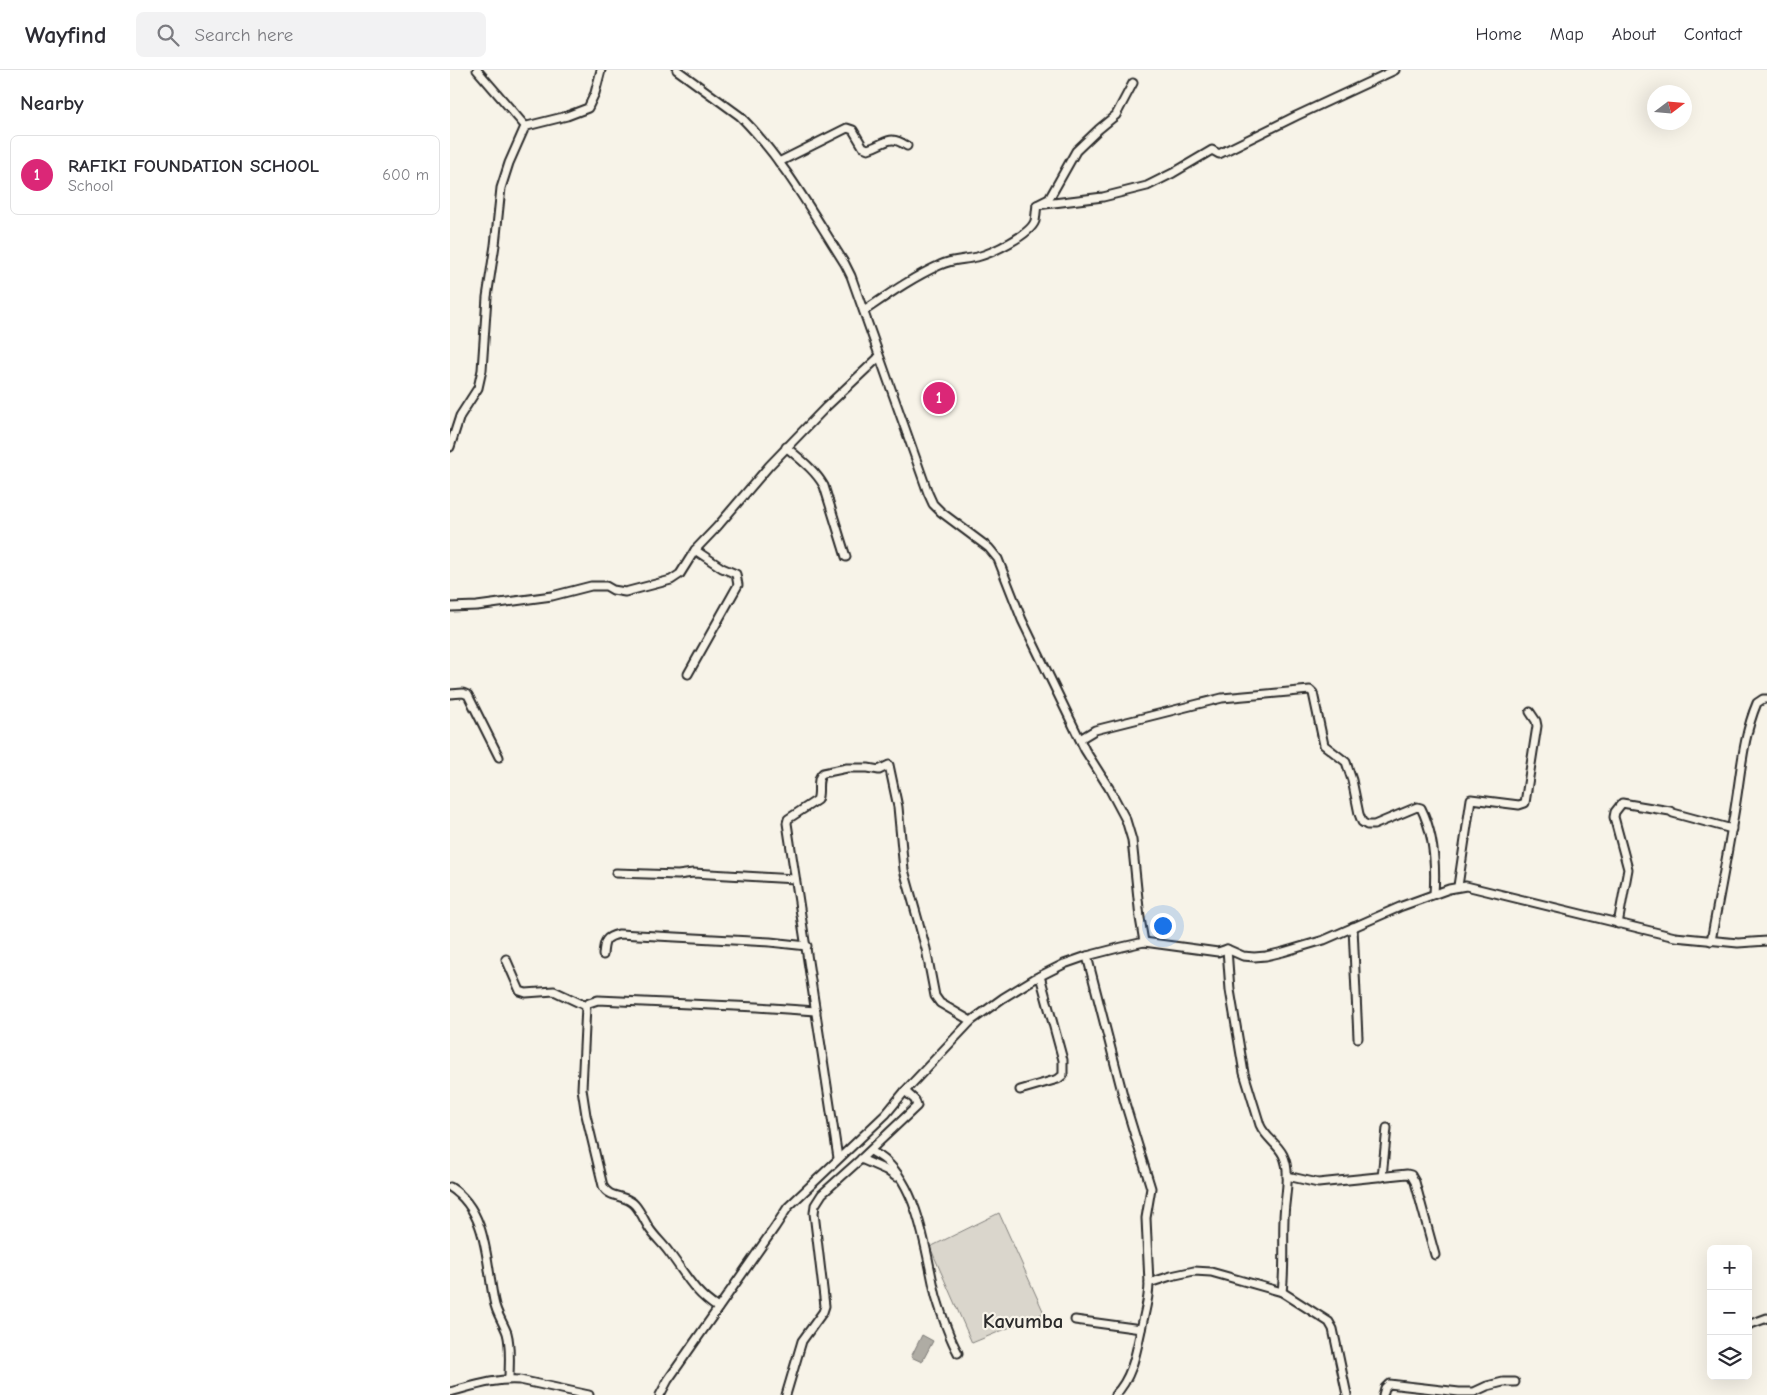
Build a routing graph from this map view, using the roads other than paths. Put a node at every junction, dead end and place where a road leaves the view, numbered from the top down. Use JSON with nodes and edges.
{"nodes":[{"id":1,"x":476,"y":70,"type":"edge"},
{"id":2,"x":602,"y":70,"type":"edge"},
{"id":3,"x":677,"y":70,"type":"edge"},
{"id":4,"x":1395,"y":70,"type":"edge"},
{"id":5,"x":1133,"y":83,"type":"dead end"},
{"id":6,"x":526,"y":127,"type":"junction"},
{"id":7,"x":907,"y":146,"type":"dead end"},
{"id":8,"x":779,"y":162,"type":"junction"},
{"id":9,"x":1037,"y":205,"type":"junction"},
{"id":10,"x":864,"y":311,"type":"junction"},
{"id":11,"x":880,"y":356,"type":"junction"},
{"id":12,"x":450,"y":447,"type":"edge"},
{"id":13,"x":786,"y":448,"type":"junction"},
{"id":14,"x":695,"y":550,"type":"junction"},
{"id":15,"x":846,"y":557,"type":"dead end"},
{"id":16,"x":450,"y":608,"type":"edge"},
{"id":17,"x":688,"y":674,"type":"dead end"},
{"id":18,"x":450,"y":694,"type":"edge"},
{"id":19,"x":1767,"y":699,"type":"edge"},
{"id":20,"x":1530,"y":712,"type":"dead end"},
{"id":21,"x":1080,"y":739,"type":"junction"},
{"id":22,"x":499,"y":758,"type":"dead end"},
{"id":23,"x":1732,"y":829,"type":"junction"},
{"id":24,"x":616,"y":873,"type":"dead end"},
{"id":25,"x":795,"y":878,"type":"junction"},
{"id":26,"x":1458,"y":886,"type":"junction"},
{"id":27,"x":1434,"y":894,"type":"junction"},
{"id":28,"x":1618,"y":924,"type":"junction"},
{"id":29,"x":1353,"y":927,"type":"junction"},
{"id":30,"x":1711,"y":941,"type":"junction"},
{"id":31,"x":1767,"y":941,"type":"edge"},
{"id":32,"x":1144,"y":942,"type":"junction"},
{"id":33,"x":807,"y":946,"type":"junction"},
{"id":34,"x":1227,"y":949,"type":"junction"},
{"id":35,"x":603,"y":955,"type":"dead end"},
{"id":36,"x":1087,"y":956,"type":"junction"},
{"id":37,"x":506,"y":959,"type":"dead end"},
{"id":38,"x":1040,"y":976,"type":"junction"},
{"id":39,"x":586,"y":1006,"type":"junction"},
{"id":40,"x":816,"y":1012,"type":"junction"},
{"id":41,"x":971,"y":1021,"type":"junction"},
{"id":42,"x":1358,"y":1038,"type":"dead end"},
{"id":43,"x":1020,"y":1090,"type":"dead end"},
{"id":44,"x":905,"y":1091,"type":"junction"},
{"id":45,"x":1387,"y":1128,"type":"dead end"},
{"id":46,"x":871,"y":1151,"type":"junction"},
{"id":47,"x":838,"y":1158,"type":"junction"},
{"id":48,"x":861,"y":1160,"type":"junction"},
{"id":49,"x":1287,"y":1176,"type":"junction"},
{"id":50,"x":1382,"y":1177,"type":"junction"},
{"id":51,"x":902,"y":1182,"type":"junction"},
{"id":52,"x":450,"y":1187,"type":"edge"},
{"id":53,"x":1435,"y":1256,"type":"dead end"},
{"id":54,"x":1149,"y":1283,"type":"junction"},
{"id":55,"x":1282,"y":1292,"type":"junction"},
{"id":56,"x":718,"y":1308,"type":"junction"},
{"id":57,"x":1767,"y":1318,"type":"edge"},
{"id":58,"x":1075,"y":1320,"type":"dead end"},
{"id":59,"x":1752,"y":1324,"type":"edge"},
{"id":60,"x":1141,"y":1329,"type":"junction"},
{"id":61,"x":958,"y":1353,"type":"dead end"},
{"id":62,"x":509,"y":1379,"type":"junction"},
{"id":63,"x":1515,"y":1382,"type":"dead end"},
{"id":64,"x":450,"y":1392,"type":"edge"},
{"id":65,"x":589,"y":1395,"type":"edge"},
{"id":66,"x":660,"y":1395,"type":"edge"},
{"id":67,"x":786,"y":1395,"type":"edge"},
{"id":68,"x":1115,"y":1395,"type":"edge"},
{"id":69,"x":1347,"y":1395,"type":"edge"},
{"id":70,"x":1383,"y":1395,"type":"edge"}],
"edges":[{"from":1,"to":6,"type":"street"},
{"from":2,"to":6,"type":"street"},
{"from":3,"to":8,"type":"street"},
{"from":4,"to":9,"type":"street"},
{"from":5,"to":9,"type":"street"},
{"from":6,"to":12,"type":"street"},
{"from":7,"to":8,"type":"street"},
{"from":8,"to":10,"type":"street"},
{"from":9,"to":10,"type":"street"},
{"from":10,"to":11,"type":"street"},
{"from":11,"to":13,"type":"street"},
{"from":11,"to":21,"type":"street"},
{"from":13,"to":14,"type":"street"},
{"from":13,"to":15,"type":"street"},
{"from":14,"to":16,"type":"street"},
{"from":14,"to":17,"type":"street"},
{"from":18,"to":22,"type":"street"},
{"from":19,"to":23,"type":"street"},
{"from":20,"to":26,"type":"street"},
{"from":21,"to":27,"type":"street"},
{"from":21,"to":32,"type":"street"},
{"from":23,"to":28,"type":"street"},
{"from":23,"to":30,"type":"street"},
{"from":24,"to":25,"type":"street"},
{"from":25,"to":33,"type":"street"},
{"from":25,"to":41,"type":"street"},
{"from":26,"to":27,"type":"street"},
{"from":26,"to":28,"type":"street"},
{"from":27,"to":29,"type":"street"},
{"from":28,"to":30,"type":"street"},
{"from":29,"to":34,"type":"street"},
{"from":29,"to":42,"type":"street"},
{"from":30,"to":31,"type":"street"},
{"from":32,"to":34,"type":"street"},
{"from":32,"to":36,"type":"street"},
{"from":33,"to":35,"type":"street"},
{"from":33,"to":40,"type":"street"},
{"from":34,"to":49,"type":"street"},
{"from":36,"to":38,"type":"street"},
{"from":36,"to":54,"type":"street"},
{"from":37,"to":39,"type":"street"},
{"from":38,"to":41,"type":"street"},
{"from":38,"to":43,"type":"street"},
{"from":39,"to":40,"type":"street"},
{"from":39,"to":56,"type":"street"},
{"from":40,"to":47,"type":"street"},
{"from":41,"to":44,"type":"street"},
{"from":44,"to":46,"type":"street"},
{"from":44,"to":47,"type":"street"},
{"from":45,"to":50,"type":"street"},
{"from":46,"to":48,"type":"street"},
{"from":46,"to":51,"type":"street"},
{"from":47,"to":56,"type":"street"},
{"from":48,"to":51,"type":"street"},
{"from":48,"to":67,"type":"street"},
{"from":49,"to":50,"type":"street"},
{"from":49,"to":55,"type":"street"},
{"from":50,"to":53,"type":"street"},
{"from":51,"to":61,"type":"street"},
{"from":52,"to":62,"type":"street"},
{"from":54,"to":55,"type":"street"},
{"from":54,"to":60,"type":"street"},
{"from":55,"to":69,"type":"street"},
{"from":56,"to":66,"type":"street"},
{"from":57,"to":59,"type":"street"},
{"from":58,"to":60,"type":"street"},
{"from":60,"to":68,"type":"street"},
{"from":62,"to":64,"type":"street"},
{"from":62,"to":65,"type":"street"},
{"from":63,"to":70,"type":"street"}]}
